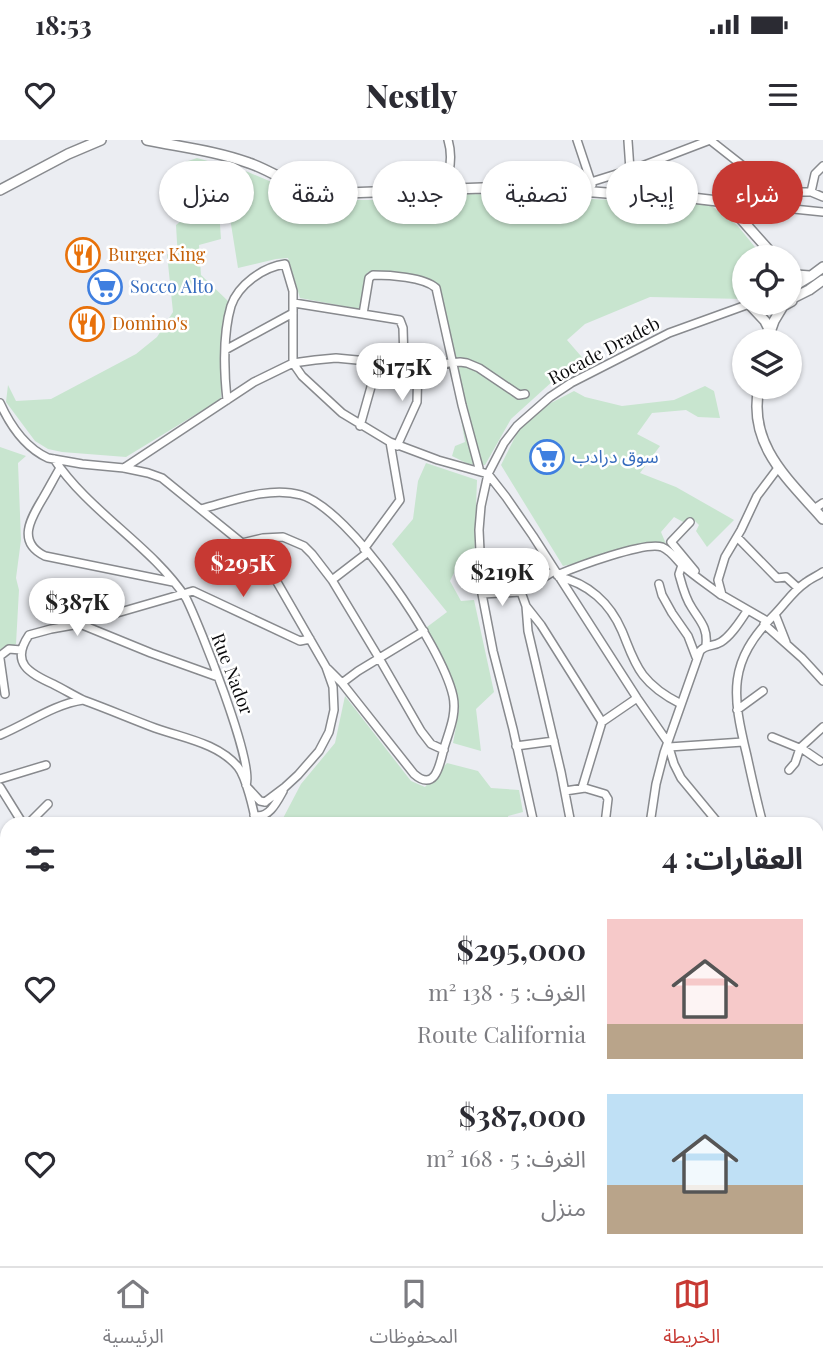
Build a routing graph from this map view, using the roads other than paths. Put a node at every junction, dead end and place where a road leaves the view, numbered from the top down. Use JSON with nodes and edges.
{"nodes":[{"id":1,"x":101,"y":140,"type":"edge"},
{"id":2,"x":147,"y":140,"type":"edge"},
{"id":3,"x":448,"y":140,"type":"edge"},
{"id":4,"x":577,"y":140,"type":"edge"},
{"id":5,"x":710,"y":140,"type":"edge"},
{"id":6,"x":628,"y":141,"type":"edge"},
{"id":7,"x":451,"y":161,"type":"edge"},
{"id":8,"x":584,"y":161,"type":"edge"},
{"id":9,"x":629,"y":161,"type":"edge"},
{"id":10,"x":654,"y":161,"type":"edge"},
{"id":11,"x":737,"y":161,"type":"edge"},
{"id":12,"x":823,"y":166,"type":"edge"},
{"id":13,"x":592,"y":185,"type":"edge"},
{"id":14,"x":0,"y":187,"type":"edge"},
{"id":15,"x":467,"y":188,"type":"edge"},
{"id":16,"x":594,"y":192,"type":"junction"},
{"id":17,"x":811,"y":192,"type":"junction"},
{"id":18,"x":372,"y":193,"type":"edge"},
{"id":19,"x":803,"y":193,"type":"edge"},
{"id":20,"x":823,"y":197,"type":"edge"},
{"id":21,"x":712,"y":201,"type":"edge"},
{"id":22,"x":803,"y":210,"type":"edge"},
{"id":23,"x":823,"y":212,"type":"edge"},
{"id":24,"x":739,"y":224,"type":"edge"},
{"id":25,"x":746,"y":224,"type":"edge"},
{"id":26,"x":758,"y":245,"type":"edge"},
{"id":27,"x":765,"y":245,"type":"edge"},
{"id":28,"x":823,"y":267,"type":"edge"},
{"id":29,"x":811,"y":276,"type":"junction"},
{"id":30,"x":802,"y":277,"type":"edge"},
{"id":31,"x":823,"y":280,"type":"edge"},
{"id":32,"x":802,"y":283,"type":"edge"},
{"id":33,"x":802,"y":290,"type":"edge"},
{"id":34,"x":294,"y":303,"type":"junction"},
{"id":35,"x":732,"y":310,"type":"edge"},
{"id":36,"x":293,"y":313,"type":"junction"},
{"id":37,"x":363,"y":314,"type":"junction"},
{"id":38,"x":225,"y":350,"type":"junction"},
{"id":39,"x":378,"y":362,"type":"junction"},
{"id":40,"x":404,"y":362,"type":"junction"},
{"id":41,"x":293,"y":363,"type":"junction"},
{"id":42,"x":418,"y":363,"type":"junction"},
{"id":43,"x":453,"y":364,"type":"junction"},
{"id":44,"x":525,"y":394,"type":"dead end"},
{"id":45,"x":756,"y":399,"type":"edge"},
{"id":46,"x":227,"y":400,"type":"junction"},
{"id":47,"x":0,"y":403,"type":"edge"},
{"id":48,"x":360,"y":426,"type":"junction"},
{"id":49,"x":393,"y":444,"type":"junction"},
{"id":50,"x":54,"y":459,"type":"junction"},
{"id":51,"x":60,"y":468,"type":"junction"},
{"id":52,"x":124,"y":468,"type":"junction"},
{"id":53,"x":479,"y":468,"type":"dead end"},
{"id":54,"x":778,"y":468,"type":"junction"},
{"id":55,"x":488,"y":474,"type":"junction"},
{"id":56,"x":823,"y":503,"type":"edge"},
{"id":57,"x":201,"y":509,"type":"junction"},
{"id":58,"x":814,"y":509,"type":"junction"},
{"id":59,"x":823,"y":519,"type":"edge"},
{"id":60,"x":690,"y":522,"type":"dead end"},
{"id":61,"x":737,"y":537,"type":"junction"},
{"id":62,"x":242,"y":543,"type":"junction"},
{"id":63,"x":366,"y":551,"type":"junction"},
{"id":64,"x":682,"y":565,"type":"junction"},
{"id":65,"x":823,"y":572,"type":"edge"},
{"id":66,"x":557,"y":574,"type":"junction"},
{"id":67,"x":332,"y":580,"type":"junction"},
{"id":68,"x":173,"y":582,"type":"junction"},
{"id":69,"x":704,"y":582,"type":"junction"},
{"id":70,"x":659,"y":584,"type":"dead end"},
{"id":71,"x":798,"y":589,"type":"junction"},
{"id":72,"x":521,"y":592,"type":"junction"},
{"id":73,"x":183,"y":594,"type":"junction"},
{"id":74,"x":482,"y":594,"type":"junction"},
{"id":75,"x":722,"y":595,"type":"junction"},
{"id":76,"x":526,"y":606,"type":"junction"},
{"id":77,"x":747,"y":611,"type":"junction"},
{"id":78,"x":775,"y":614,"type":"junction"},
{"id":79,"x":766,"y":623,"type":"junction"},
{"id":80,"x":79,"y":624,"type":"junction"},
{"id":81,"x":541,"y":625,"type":"junction"},
{"id":82,"x":424,"y":631,"type":"junction"},
{"id":83,"x":528,"y":631,"type":"junction"},
{"id":84,"x":310,"y":639,"type":"junction"},
{"id":85,"x":786,"y":643,"type":"junction"},
{"id":86,"x":706,"y":645,"type":"junction"},
{"id":87,"x":21,"y":650,"type":"junction"},
{"id":88,"x":0,"y":657,"type":"edge"},
{"id":89,"x":379,"y":658,"type":"junction"},
{"id":90,"x":697,"y":658,"type":"junction"},
{"id":91,"x":326,"y":667,"type":"junction"},
{"id":92,"x":218,"y":677,"type":"junction"},
{"id":93,"x":823,"y":681,"type":"edge"},
{"id":94,"x":342,"y":683,"type":"junction"},
{"id":95,"x":763,"y":691,"type":"dead end"},
{"id":96,"x":5,"y":694,"type":"dead end"},
{"id":97,"x":637,"y":698,"type":"junction"},
{"id":98,"x":83,"y":700,"type":"junction"},
{"id":99,"x":681,"y":704,"type":"junction"},
{"id":100,"x":737,"y":710,"type":"junction"},
{"id":101,"x":601,"y":722,"type":"junction"},
{"id":102,"x":823,"y":727,"type":"edge"},
{"id":103,"x":0,"y":735,"type":"edge"},
{"id":104,"x":772,"y":737,"type":"dead end"},
{"id":105,"x":554,"y":741,"type":"junction"},
{"id":106,"x":743,"y":742,"type":"junction"},
{"id":107,"x":668,"y":744,"type":"junction"},
{"id":108,"x":516,"y":746,"type":"junction"},
{"id":109,"x":800,"y":748,"type":"junction"},
{"id":110,"x":444,"y":750,"type":"junction"},
{"id":111,"x":243,"y":756,"type":"junction"},
{"id":112,"x":820,"y":761,"type":"dead end"},
{"id":113,"x":234,"y":763,"type":"junction"},
{"id":114,"x":46,"y":765,"type":"dead end"},
{"id":115,"x":789,"y":770,"type":"dead end"},
{"id":116,"x":0,"y":779,"type":"edge"},
{"id":117,"x":246,"y":786,"type":"junction"},
{"id":118,"x":0,"y":787,"type":"edge"},
{"id":119,"x":285,"y":787,"type":"junction"},
{"id":120,"x":582,"y":788,"type":"junction"},
{"id":121,"x":565,"y":791,"type":"junction"},
{"id":122,"x":262,"y":801,"type":"junction"},
{"id":123,"x":48,"y":804,"type":"dead end"},
{"id":124,"x":253,"y":812,"type":"junction"},
{"id":125,"x":267,"y":813,"type":"junction"},
{"id":126,"x":21,"y":817,"type":"edge"},
{"id":127,"x":34,"y":817,"type":"edge"},
{"id":128,"x":254,"y":817,"type":"edge"},
{"id":129,"x":267,"y":817,"type":"edge"},
{"id":130,"x":532,"y":817,"type":"edge"},
{"id":131,"x":570,"y":817,"type":"edge"},
{"id":132,"x":606,"y":817,"type":"edge"},
{"id":133,"x":651,"y":817,"type":"edge"},
{"id":134,"x":714,"y":817,"type":"edge"},
{"id":135,"x":761,"y":817,"type":"edge"}],
"edges":[{"from":1,"to":14,"type":"main road"},
{"from":2,"to":18,"type":"main road"},
{"from":3,"to":7,"type":"street"},
{"from":4,"to":8,"type":"street"},
{"from":5,"to":10,"type":"street"},
{"from":5,"to":11,"type":"street"},
{"from":6,"to":9,"type":"street"},
{"from":12,"to":17,"type":"street"},
{"from":13,"to":16,"type":"street"},
{"from":15,"to":16,"type":"main road"},
{"from":16,"to":21,"type":"main road"},
{"from":17,"to":19,"type":"street"},
{"from":17,"to":20,"type":"street"},
{"from":22,"to":23,"type":"street"},
{"from":24,"to":26,"type":"main road"},
{"from":25,"to":27,"type":"main road"},
{"from":28,"to":29,"type":"main road"},
{"from":29,"to":30,"type":"main road"},
{"from":29,"to":32,"type":"main road"},
{"from":31,"to":33,"type":"main road"},
{"from":34,"to":36,"type":"street"},
{"from":34,"to":37,"type":"street"},
{"from":34,"to":38,"type":"street"},
{"from":35,"to":55,"type":"street","name":"Rocade Dradeb"},
{"from":36,"to":38,"type":"street"},
{"from":36,"to":41,"type":"street"},
{"from":37,"to":40,"type":"street"},
{"from":37,"to":43,"type":"street"},
{"from":38,"to":46,"type":"street"},
{"from":39,"to":40,"type":"street"},
{"from":39,"to":41,"type":"street"},
{"from":39,"to":48,"type":"street"},
{"from":40,"to":42,"type":"street"},
{"from":41,"to":46,"type":"street"},
{"from":41,"to":48,"type":"street"},
{"from":42,"to":43,"type":"street"},
{"from":42,"to":49,"type":"street"},
{"from":43,"to":44,"type":"street"},
{"from":43,"to":53,"type":"street"},
{"from":45,"to":54,"type":"main road"},
{"from":46,"to":52,"type":"street"},
{"from":47,"to":50,"type":"street"},
{"from":48,"to":49,"type":"street"},
{"from":49,"to":55,"type":"street"},
{"from":49,"to":63,"type":"street"},
{"from":50,"to":51,"type":"street","name":"Rue Nador"},
{"from":50,"to":52,"type":"street"},
{"from":51,"to":68,"type":"street","name":"Rue Nador"},
{"from":51,"to":68,"type":"street"},
{"from":52,"to":57,"type":"street"},
{"from":54,"to":58,"type":"main road"},
{"from":54,"to":61,"type":"street"},
{"from":55,"to":66,"type":"street"},
{"from":55,"to":74,"type":"street","name":"Rocade Dradeb"},
{"from":56,"to":58,"type":"street"},
{"from":57,"to":62,"type":"street"},
{"from":57,"to":63,"type":"street"},
{"from":58,"to":59,"type":"main road"},
{"from":60,"to":69,"type":"street"},
{"from":61,"to":71,"type":"street"},
{"from":61,"to":75,"type":"street"},
{"from":62,"to":67,"type":"street"},
{"from":62,"to":84,"type":"street"},
{"from":63,"to":67,"type":"street"},
{"from":63,"to":82,"type":"street"},
{"from":64,"to":66,"type":"street"},
{"from":64,"to":69,"type":"street"},
{"from":64,"to":86,"type":"street"},
{"from":65,"to":71,"type":"street"},
{"from":66,"to":72,"type":"street"},
{"from":66,"to":97,"type":"street"},
{"from":66,"to":99,"type":"street"},
{"from":67,"to":89,"type":"street"},
{"from":68,"to":73,"type":"street","name":"Rue Nador"},
{"from":69,"to":75,"type":"street"},
{"from":70,"to":90,"type":"street"},
{"from":71,"to":78,"type":"street"},
{"from":72,"to":74,"type":"street"},
{"from":72,"to":76,"type":"street"},
{"from":73,"to":80,"type":"street"},
{"from":73,"to":84,"type":"street"},
{"from":73,"to":92,"type":"street","name":"Rue Nador"},
{"from":74,"to":108,"type":"street","name":"Rocade Dradeb"},
{"from":75,"to":77,"type":"street"},
{"from":76,"to":81,"type":"street"},
{"from":76,"to":83,"type":"street"},
{"from":77,"to":79,"type":"street"},
{"from":77,"to":86,"type":"street"},
{"from":78,"to":79,"type":"street"},
{"from":78,"to":85,"type":"street"},
{"from":79,"to":85,"type":"street"},
{"from":79,"to":100,"type":"street"},
{"from":80,"to":87,"type":"street"},
{"from":80,"to":92,"type":"street"},
{"from":81,"to":83,"type":"street"},
{"from":81,"to":101,"type":"street"},
{"from":82,"to":89,"type":"street"},
{"from":82,"to":110,"type":"street"},
{"from":83,"to":105,"type":"street"},
{"from":84,"to":91,"type":"street"},
{"from":85,"to":93,"type":"street"},
{"from":86,"to":90,"type":"street"},
{"from":87,"to":88,"type":"street"},
{"from":87,"to":98,"type":"street"},
{"from":88,"to":96,"type":"street"},
{"from":89,"to":94,"type":"street"},
{"from":89,"to":110,"type":"street"},
{"from":90,"to":99,"type":"street"},
{"from":91,"to":94,"type":"street"},
{"from":91,"to":119,"type":"street"},
{"from":92,"to":111,"type":"street","name":"Rue Nador"},
{"from":94,"to":110,"type":"street"},
{"from":95,"to":100,"type":"street"},
{"from":97,"to":101,"type":"street"},
{"from":97,"to":107,"type":"street"},
{"from":98,"to":103,"type":"street"},
{"from":98,"to":113,"type":"street"},
{"from":99,"to":107,"type":"street"},
{"from":100,"to":106,"type":"street"},
{"from":101,"to":120,"type":"street"},
{"from":102,"to":109,"type":"street"},
{"from":104,"to":109,"type":"street"},
{"from":105,"to":108,"type":"street"},
{"from":105,"to":121,"type":"street"},
{"from":106,"to":107,"type":"street"},
{"from":106,"to":135,"type":"street"},
{"from":107,"to":133,"type":"street"},
{"from":107,"to":134,"type":"street"},
{"from":108,"to":130,"type":"street","name":"Rocade Dradeb"},
{"from":109,"to":112,"type":"street"},
{"from":109,"to":115,"type":"street"},
{"from":111,"to":113,"type":"street"},
{"from":111,"to":117,"type":"street","name":"Rue Nador"},
{"from":113,"to":117,"type":"street"},
{"from":114,"to":116,"type":"street"},
{"from":117,"to":122,"type":"street"},
{"from":117,"to":124,"type":"street"},
{"from":118,"to":126,"type":"street"},
{"from":119,"to":122,"type":"street"},
{"from":119,"to":125,"type":"street"},
{"from":120,"to":121,"type":"street"},
{"from":120,"to":132,"type":"street"},
{"from":121,"to":131,"type":"street"},
{"from":122,"to":124,"type":"street"},
{"from":122,"to":125,"type":"street"},
{"from":123,"to":127,"type":"street"},
{"from":124,"to":125,"type":"street"},
{"from":124,"to":128,"type":"street"},
{"from":125,"to":129,"type":"street"}]}
